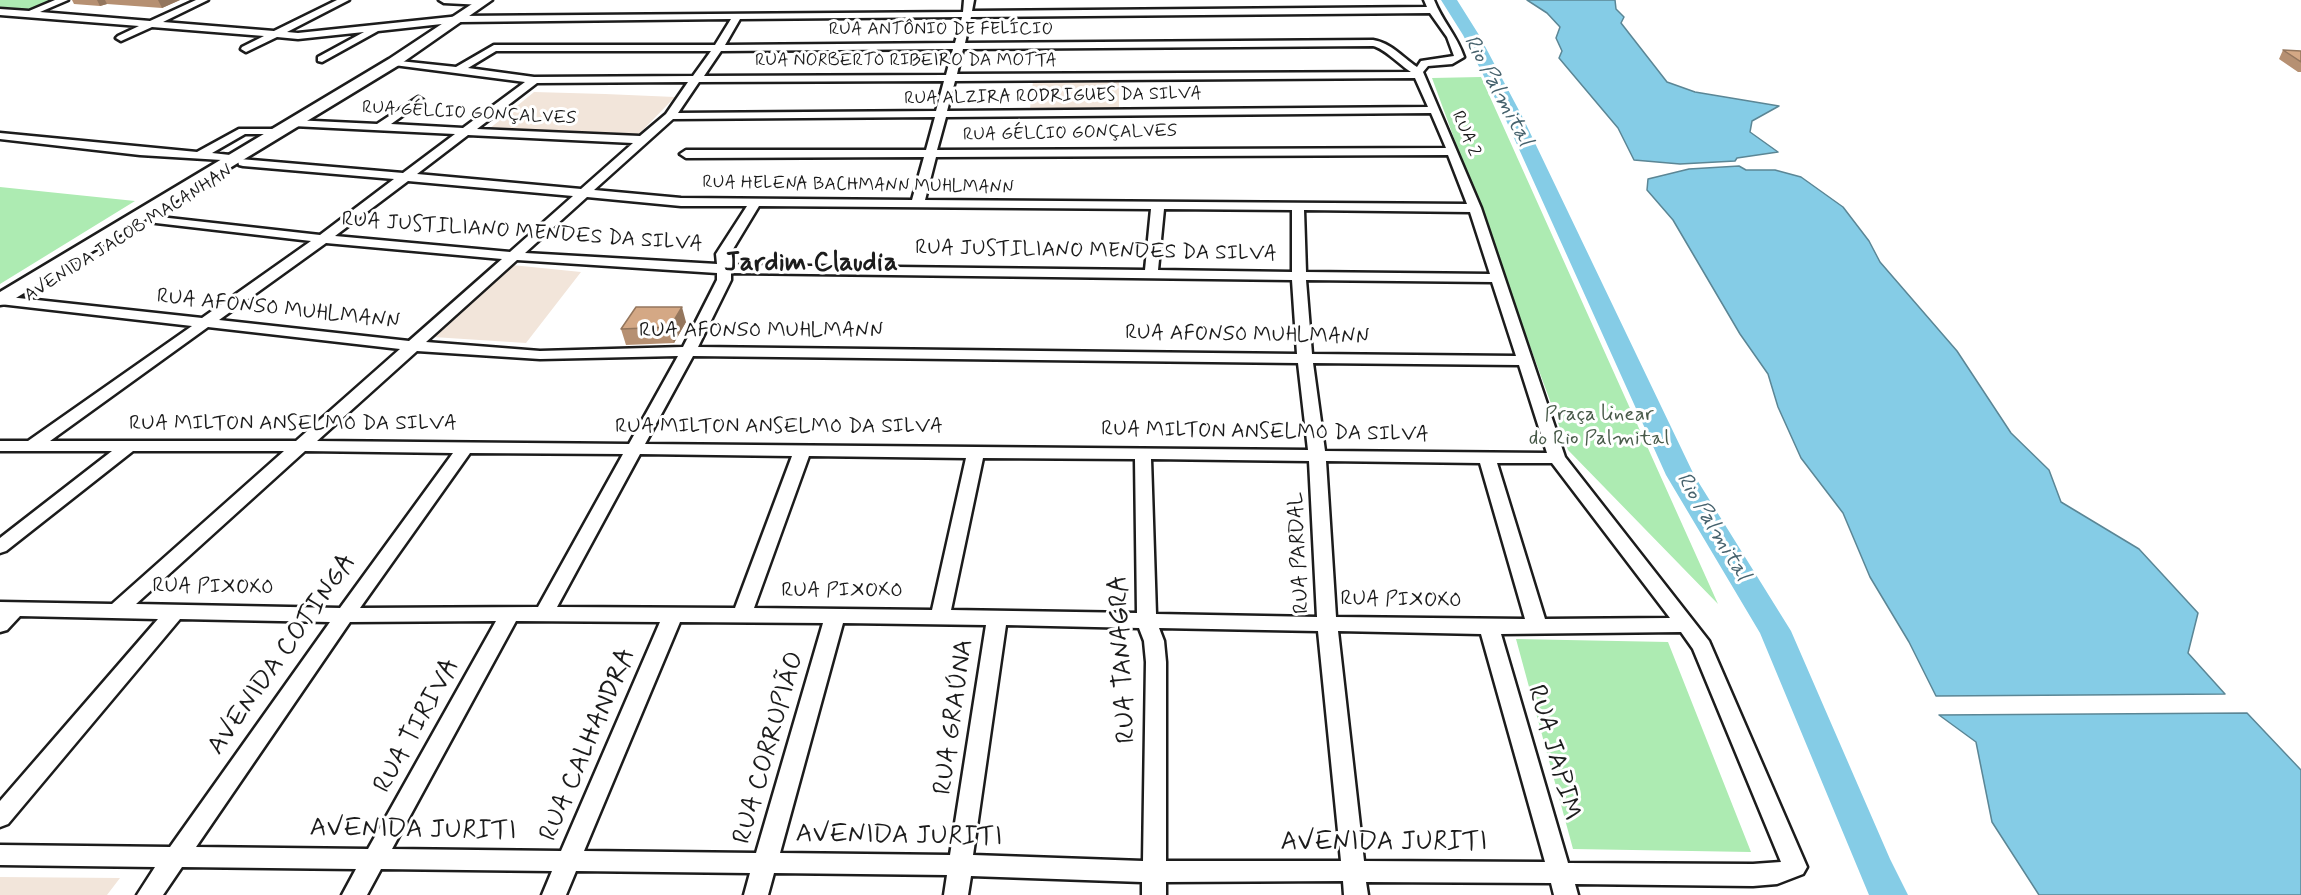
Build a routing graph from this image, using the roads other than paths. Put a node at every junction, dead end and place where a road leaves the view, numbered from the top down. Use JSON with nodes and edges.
{"nodes":[{"id":1,"x":63,"y":0,"type":"edge"},
{"id":2,"x":202,"y":0,"type":"edge"},
{"id":3,"x":344,"y":0,"type":"edge"},
{"id":4,"x":444,"y":0,"type":"edge"},
{"id":5,"x":969,"y":0,"type":"edge"},
{"id":6,"x":484,"y":1,"type":"edge"},
{"id":7,"x":1431,"y":5,"type":"edge"},
{"id":8,"x":0,"y":12,"type":"edge"},
{"id":9,"x":28,"y":14,"type":"junction"},
{"id":10,"x":967,"y":15,"type":"junction"},
{"id":11,"x":737,"y":17,"type":"junction"},
{"id":12,"x":460,"y":19,"type":"junction"},
{"id":13,"x":152,"y":24,"type":"junction"},
{"id":14,"x":382,"y":27,"type":"junction"},
{"id":15,"x":274,"y":35,"type":"junction"},
{"id":16,"x":121,"y":38,"type":"dead end"},
{"id":17,"x":959,"y":46,"type":"junction"},
{"id":18,"x":718,"y":48,"type":"junction"},
{"id":19,"x":246,"y":49,"type":"dead end"},
{"id":20,"x":322,"y":59,"type":"dead end"},
{"id":21,"x":394,"y":62,"type":"junction"},
{"id":22,"x":458,"y":70,"type":"junction"},
{"id":23,"x":1419,"y":73,"type":"junction"},
{"id":24,"x":950,"y":78,"type":"junction"},
{"id":25,"x":534,"y":80,"type":"junction"},
{"id":26,"x":697,"y":80,"type":"junction"},
{"id":27,"x":418,"y":100,"type":"dead end"},
{"id":28,"x":1435,"y":110,"type":"junction"},
{"id":29,"x":940,"y":114,"type":"junction"},
{"id":30,"x":670,"y":116,"type":"junction"},
{"id":31,"x":293,"y":123,"type":"junction"},
{"id":32,"x":378,"y":128,"type":"junction"},
{"id":33,"x":279,"y":132,"type":"junction"},
{"id":34,"x":465,"y":133,"type":"junction"},
{"id":35,"x":0,"y":136,"type":"edge"},
{"id":36,"x":643,"y":140,"type":"junction"},
{"id":37,"x":1453,"y":151,"type":"junction"},
{"id":38,"x":686,"y":154,"type":"dead end"},
{"id":39,"x":929,"y":154,"type":"junction"},
{"id":40,"x":199,"y":156,"type":"junction"},
{"id":41,"x":239,"y":160,"type":"junction"},
{"id":42,"x":407,"y":177,"type":"junction"},
{"id":43,"x":584,"y":193,"type":"junction"},
{"id":44,"x":755,"y":203,"type":"junction"},
{"id":45,"x":917,"y":205,"type":"junction"},
{"id":46,"x":1158,"y":207,"type":"junction"},
{"id":47,"x":1298,"y":208,"type":"junction"},
{"id":48,"x":1475,"y":208,"type":"junction"},
{"id":49,"x":156,"y":219,"type":"junction"},
{"id":50,"x":323,"y":239,"type":"junction"},
{"id":51,"x":512,"y":256,"type":"junction"},
{"id":52,"x":724,"y":269,"type":"junction"},
{"id":53,"x":1151,"y":273,"type":"junction"},
{"id":54,"x":1299,"y":275,"type":"junction"},
{"id":55,"x":1497,"y":278,"type":"junction"},
{"id":56,"x":0,"y":300,"type":"edge"},
{"id":57,"x":19,"y":302,"type":"junction"},
{"id":58,"x":0,"y":314,"type":"edge"},
{"id":59,"x":206,"y":323,"type":"junction"},
{"id":60,"x":414,"y":346,"type":"junction"},
{"id":61,"x":688,"y":351,"type":"junction"},
{"id":62,"x":1305,"y":358,"type":"junction"},
{"id":63,"x":1524,"y":361,"type":"junction"},
{"id":64,"x":0,"y":446,"type":"edge"},
{"id":65,"x":32,"y":446,"type":"junction"},
{"id":66,"x":300,"y":446,"type":"junction"},
{"id":67,"x":128,"y":447,"type":"junction"},
{"id":68,"x":465,"y":448,"type":"junction"},
{"id":69,"x":635,"y":450,"type":"junction"},
{"id":70,"x":802,"y":452,"type":"junction"},
{"id":71,"x":976,"y":452,"type":"junction"},
{"id":72,"x":1143,"y":455,"type":"junction"},
{"id":73,"x":1317,"y":456,"type":"junction"},
{"id":74,"x":1487,"y":458,"type":"junction"},
{"id":75,"x":1557,"y":458,"type":"junction"},
{"id":76,"x":0,"y":547,"type":"edge"},
{"id":77,"x":8,"y":609,"type":"edge"},
{"id":78,"x":116,"y":611,"type":"junction"},
{"id":79,"x":175,"y":612,"type":"junction"},
{"id":80,"x":510,"y":614,"type":"junction"},
{"id":81,"x":544,"y":614,"type":"junction"},
{"id":82,"x":345,"y":615,"type":"junction"},
{"id":83,"x":673,"y":615,"type":"junction"},
{"id":84,"x":835,"y":616,"type":"junction"},
{"id":85,"x":741,"y":617,"type":"junction"},
{"id":86,"x":940,"y":617,"type":"junction"},
{"id":87,"x":997,"y":618,"type":"junction"},
{"id":88,"x":1147,"y":622,"type":"junction"},
{"id":89,"x":1327,"y":623,"type":"junction"},
{"id":90,"x":0,"y":625,"type":"edge"},
{"id":91,"x":1685,"y":625,"type":"junction"},
{"id":92,"x":1537,"y":626,"type":"junction"},
{"id":93,"x":1489,"y":627,"type":"junction"},
{"id":94,"x":0,"y":818,"type":"edge"},
{"id":95,"x":0,"y":855,"type":"edge"},
{"id":96,"x":176,"y":858,"type":"junction"},
{"id":97,"x":376,"y":858,"type":"junction"},
{"id":98,"x":569,"y":861,"type":"junction"},
{"id":99,"x":765,"y":864,"type":"junction"},
{"id":100,"x":961,"y":866,"type":"junction"},
{"id":101,"x":1795,"y":867,"type":"joint"},
{"id":102,"x":1353,"y":871,"type":"junction"},
{"id":103,"x":1155,"y":884,"type":"edge"},
{"id":104,"x":1563,"y":885,"type":"edge"},
{"id":105,"x":149,"y":895,"type":"edge"},
{"id":106,"x":354,"y":895,"type":"edge"},
{"id":107,"x":554,"y":895,"type":"edge"},
{"id":108,"x":756,"y":895,"type":"edge"},
{"id":109,"x":956,"y":895,"type":"edge"},
{"id":110,"x":1356,"y":895,"type":"edge"}],
"edges":[{"from":1,"to":9,"type":"street"},
{"from":2,"to":13,"type":"street"},
{"from":3,"to":15,"type":"street"},
{"from":4,"to":6,"type":"street"},
{"from":5,"to":10,"type":"street"},
{"from":6,"to":12,"type":"main road","name":"AVENIDA JACOB MACANHAN"},
{"from":7,"to":10,"type":"street"},
{"from":7,"to":23,"type":"street"},
{"from":8,"to":9,"type":"street"},
{"from":9,"to":13,"type":"street"},
{"from":10,"to":11,"type":"street"},
{"from":10,"to":17,"type":"street"},
{"from":11,"to":12,"type":"street"},
{"from":11,"to":18,"type":"street"},
{"from":12,"to":14,"type":"street"},
{"from":12,"to":21,"type":"main road","name":"AVENIDA JACOB MACANHAN"},
{"from":13,"to":15,"type":"street"},
{"from":13,"to":16,"type":"street"},
{"from":14,"to":15,"type":"street"},
{"from":14,"to":20,"type":"street"},
{"from":15,"to":19,"type":"street"},
{"from":17,"to":18,"type":"street","name":"RUA ANTÔNIO DE FELÍCIO"},
{"from":17,"to":23,"type":"street","name":"RUA ANTÔNIO DE FELÍCIO"},
{"from":17,"to":24,"type":"street"},
{"from":18,"to":22,"type":"street","name":"RUA ANTÔNIO DE FELÍCIO"},
{"from":18,"to":26,"type":"street"},
{"from":21,"to":22,"type":"street","name":"RUA NORBERTO RIBEIRO DA MOTTA"},
{"from":21,"to":31,"type":"main road","name":"AVENIDA JACOB MACANHAN"},
{"from":22,"to":25,"type":"street","name":"RUA NORBERTO RIBEIRO DA MOTTA"},
{"from":23,"to":24,"type":"street","name":"RUA NORBERTO RIBEIRO DA MOTTA"},
{"from":23,"to":28,"type":"street","name":"RUA 2"},
{"from":24,"to":26,"type":"street","name":"RUA NORBERTO RIBEIRO DA MOTTA"},
{"from":24,"to":29,"type":"street"},
{"from":25,"to":26,"type":"street","name":"RUA NORBERTO RIBEIRO DA MOTTA"},
{"from":25,"to":34,"type":"street"},
{"from":26,"to":30,"type":"street"},
{"from":27,"to":32,"type":"street"},
{"from":28,"to":29,"type":"street","name":"RUA ALZIRA RODRIGUES DA SILVA"},
{"from":28,"to":37,"type":"street","name":"RUA 2"},
{"from":29,"to":30,"type":"street","name":"RUA ALZIRA RODRIGUES DA SILVA"},
{"from":29,"to":39,"type":"street"},
{"from":30,"to":36,"type":"street"},
{"from":31,"to":32,"type":"street","name":"RUA GÉLCIO GONÇALVES"},
{"from":31,"to":33,"type":"main road","name":"AVENIDA JACOB MACANHAN"},
{"from":32,"to":34,"type":"street","name":"RUA GÉLCIO GONÇALVES"},
{"from":33,"to":40,"type":"street"},
{"from":33,"to":41,"type":"main road","name":"AVENIDA JACOB MACANHAN"},
{"from":34,"to":36,"type":"street","name":"RUA GÉLCIO GONÇALVES"},
{"from":34,"to":42,"type":"street"},
{"from":35,"to":40,"type":"street","name":"RUA HELENA BACHMANN MUHLMANN"},
{"from":36,"to":43,"type":"street"},
{"from":37,"to":39,"type":"street","name":"RUA GÉLCIO GONÇALVES"},
{"from":37,"to":48,"type":"street","name":"RUA 2"},
{"from":38,"to":39,"type":"street","name":"RUA GÉLCIO GONÇALVES"},
{"from":39,"to":45,"type":"street"},
{"from":40,"to":41,"type":"street","name":"RUA HELENA BACHMANN MUHLMANN"},
{"from":41,"to":42,"type":"street","name":"RUA HELENA BACHMANN MUHLMANN"},
{"from":41,"to":49,"type":"main road","name":"AVENIDA JACOB MACANHAN"},
{"from":41,"to":56,"type":"main road","name":"AVENIDA JACOB MACANHAN"},
{"from":42,"to":43,"type":"street","name":"RUA HELENA BACHMANN MUHLMANN"},
{"from":42,"to":50,"type":"street"},
{"from":43,"to":44,"type":"street","name":"RUA HELENA BACHMANN MUHLMANN"},
{"from":43,"to":51,"type":"street"},
{"from":44,"to":45,"type":"street","name":"RUA HELENA BACHMANN MUHLMANN"},
{"from":44,"to":52,"type":"street"},
{"from":45,"to":46,"type":"street","name":"RUA HELENA BACHMANN MUHLMANN"},
{"from":46,"to":47,"type":"street","name":"RUA HELENA BACHMANN MUHLMANN"},
{"from":46,"to":53,"type":"street"},
{"from":47,"to":48,"type":"street","name":"RUA HELENA BACHMANN MUHLMANN"},
{"from":47,"to":54,"type":"street","name":"RUA PARDAL"},
{"from":48,"to":55,"type":"street","name":"RUA 2"},
{"from":49,"to":50,"type":"street","name":"RUA JUSTILIANO MENDES DA SILVA"},
{"from":49,"to":57,"type":"main road","name":"AVENIDA JACOB MACANHAN"},
{"from":50,"to":51,"type":"street","name":"RUA JUSTILIANO MENDES DA SILVA"},
{"from":50,"to":59,"type":"street"},
{"from":51,"to":52,"type":"street","name":"RUA JUSTILIANO MENDES DA SILVA"},
{"from":51,"to":60,"type":"street"},
{"from":52,"to":53,"type":"street","name":"RUA JUSTILIANO MENDES DA SILVA"},
{"from":52,"to":61,"type":"street"},
{"from":53,"to":54,"type":"street","name":"RUA JUSTILIANO MENDES DA SILVA"},
{"from":54,"to":55,"type":"street","name":"RUA JUSTILIANO MENDES DA SILVA"},
{"from":54,"to":62,"type":"street","name":"RUA PARDAL"},
{"from":55,"to":63,"type":"street","name":"RUA 2"},
{"from":56,"to":57,"type":"street","name":"RUA AFONSO MUHLMANN"},
{"from":57,"to":58,"type":"main road","name":"AVENIDA JACOB MACANHAN"},
{"from":57,"to":59,"type":"street","name":"RUA AFONSO MUHLMANN"},
{"from":59,"to":60,"type":"street","name":"RUA AFONSO MUHLMANN"},
{"from":59,"to":65,"type":"street"},
{"from":60,"to":61,"type":"street","name":"RUA AFONSO MUHLMANN"},
{"from":60,"to":66,"type":"street"},
{"from":61,"to":62,"type":"street","name":"RUA AFONSO MUHLMANN"},
{"from":61,"to":69,"type":"street"},
{"from":62,"to":63,"type":"street","name":"RUA AFONSO MUHLMANN"},
{"from":62,"to":73,"type":"street","name":"RUA PARDAL"},
{"from":63,"to":75,"type":"street","name":"RUA 2"},
{"from":64,"to":65,"type":"street","name":"RUA MILTON ANSELMO DA SILVA"},
{"from":65,"to":67,"type":"street","name":"RUA MILTON ANSELMO DA SILVA"},
{"from":66,"to":67,"type":"street","name":"RUA MILTON ANSELMO DA SILVA"},
{"from":66,"to":68,"type":"street","name":"RUA MILTON ANSELMO DA SILVA"},
{"from":66,"to":78,"type":"street"},
{"from":67,"to":76,"type":"street"},
{"from":68,"to":69,"type":"street","name":"RUA MILTON ANSELMO DA SILVA"},
{"from":68,"to":82,"type":"street","name":"AVENIDA COTINGA"},
{"from":69,"to":70,"type":"street","name":"RUA MILTON ANSELMO DA SILVA"},
{"from":69,"to":81,"type":"street"},
{"from":70,"to":71,"type":"street","name":"RUA MILTON ANSELMO DA SILVA"},
{"from":70,"to":85,"type":"street"},
{"from":71,"to":72,"type":"street","name":"RUA MILTON ANSELMO DA SILVA"},
{"from":71,"to":86,"type":"street"},
{"from":72,"to":73,"type":"street","name":"RUA MILTON ANSELMO DA SILVA"},
{"from":72,"to":88,"type":"street","name":"RUA TANAGRA"},
{"from":73,"to":74,"type":"street","name":"RUA MILTON ANSELMO DA SILVA"},
{"from":73,"to":89,"type":"street","name":"RUA PARDAL"},
{"from":74,"to":75,"type":"street","name":"RUA MILTON ANSELMO DA SILVA"},
{"from":74,"to":92,"type":"street"},
{"from":75,"to":91,"type":"street","name":"RUA 2"},
{"from":77,"to":78,"type":"street","name":"RUA PIXOXO"},
{"from":77,"to":90,"type":"street"},
{"from":78,"to":79,"type":"street","name":"RUA PIXOXO"},
{"from":79,"to":82,"type":"street","name":"RUA PIXOXO"},
{"from":79,"to":94,"type":"street"},
{"from":80,"to":81,"type":"street","name":"RUA PIXOXO"},
{"from":80,"to":82,"type":"street","name":"RUA PIXOXO"},
{"from":80,"to":97,"type":"street","name":"RUA TIRIVA"},
{"from":81,"to":83,"type":"street","name":"RUA PIXOXO"},
{"from":82,"to":96,"type":"street","name":"AVENIDA COTINGA"},
{"from":83,"to":85,"type":"street","name":"RUA PIXOXO"},
{"from":83,"to":98,"type":"street","name":"RUA CALHANDRA"},
{"from":84,"to":85,"type":"street","name":"RUA PIXOXO"},
{"from":84,"to":86,"type":"street","name":"RUA PIXOXO"},
{"from":84,"to":99,"type":"street","name":"RUA CORRUPIÃO"},
{"from":86,"to":87,"type":"street","name":"RUA PIXOXO"},
{"from":87,"to":88,"type":"street","name":"RUA PIXOXO"},
{"from":87,"to":100,"type":"street","name":"RUA GRAÚNA"},
{"from":88,"to":89,"type":"street","name":"RUA PIXOXO"},
{"from":88,"to":103,"type":"street","name":"RUA TANAGRA"},
{"from":89,"to":93,"type":"street","name":"RUA PIXOXO"},
{"from":89,"to":102,"type":"street","name":"RUA PARDAL"},
{"from":91,"to":92,"type":"street","name":"RUA PIXOXO"},
{"from":91,"to":101,"type":"street","name":"RUA 2"},
{"from":92,"to":93,"type":"street","name":"RUA PIXOXO"},
{"from":93,"to":104,"type":"street","name":"RUA JAPIM"},
{"from":95,"to":96,"type":"street","name":"AVENIDA JURITI"},
{"from":96,"to":97,"type":"street","name":"AVENIDA JURITI"},
{"from":96,"to":105,"type":"street","name":"AVENIDA COTINGA"},
{"from":97,"to":98,"type":"street","name":"AVENIDA JURITI"},
{"from":97,"to":106,"type":"street","name":"RUA TIRIVA"},
{"from":98,"to":99,"type":"street","name":"AVENIDA JURITI"},
{"from":98,"to":107,"type":"street","name":"RUA CALHANDRA"},
{"from":99,"to":100,"type":"street","name":"AVENIDA JURITI"},
{"from":99,"to":108,"type":"street","name":"RUA CORRUPIÃO"},
{"from":100,"to":103,"type":"street","name":"AVENIDA JURITI"},
{"from":100,"to":109,"type":"street","name":"RUA GRAÚNA"},
{"from":101,"to":104,"type":"street","name":"AVENIDA JURITI"},
{"from":102,"to":103,"type":"street","name":"AVENIDA JURITI"},
{"from":102,"to":104,"type":"street","name":"AVENIDA JURITI"},
{"from":102,"to":110,"type":"street","name":"RUA PARDAL"}]}
